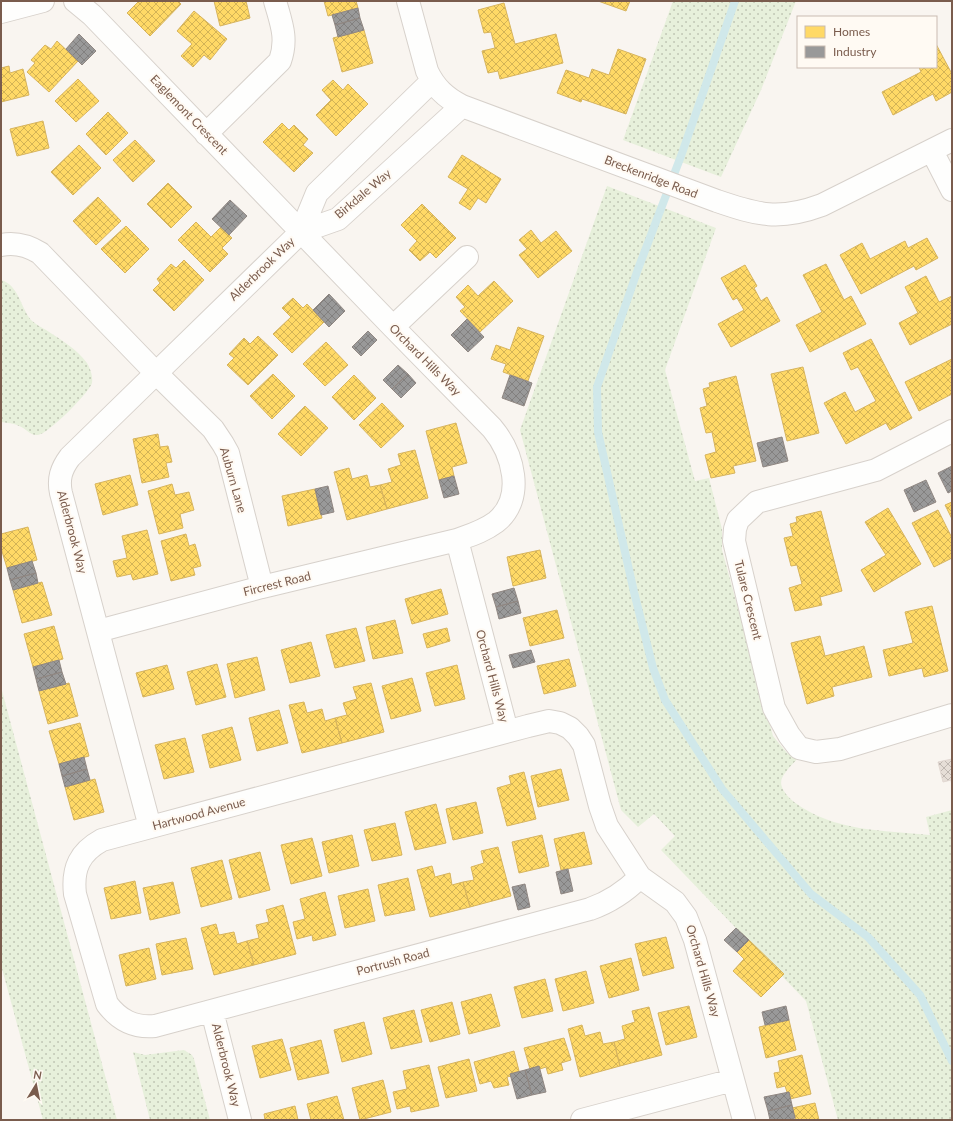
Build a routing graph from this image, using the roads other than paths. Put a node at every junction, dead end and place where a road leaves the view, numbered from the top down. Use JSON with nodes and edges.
{"nodes":[{"id":1,"x":43,"y":1,"type":"edge"},
{"id":2,"x":75,"y":1,"type":"edge"},
{"id":3,"x":275,"y":1,"type":"edge"},
{"id":4,"x":408,"y":1,"type":"edge"},
{"id":5,"x":1,"y":12,"type":"edge"},
{"id":6,"x":432,"y":81,"type":"junction"},
{"id":7,"x":462,"y":106,"type":"junction"},
{"id":8,"x":206,"y":134,"type":"junction"},
{"id":9,"x":952,"y":140,"type":"edge"},
{"id":10,"x":932,"y":151,"type":"junction"},
{"id":11,"x":952,"y":190,"type":"edge"},
{"id":12,"x":301,"y":232,"type":"junction"},
{"id":13,"x":1,"y":246,"type":"edge"},
{"id":14,"x":466,"y":257,"type":"dead end"},
{"id":15,"x":393,"y":328,"type":"junction"},
{"id":16,"x":156,"y":373,"type":"junction"},
{"id":17,"x":952,"y":431,"type":"edge"},
{"id":18,"x":457,"y":540,"type":"junction"},
{"id":19,"x":262,"y":587,"type":"junction"},
{"id":20,"x":98,"y":631,"type":"junction"},
{"id":21,"x":952,"y":715,"type":"edge"},
{"id":22,"x":507,"y":732,"type":"junction"},
{"id":23,"x":150,"y":827,"type":"junction"},
{"id":24,"x":640,"y":877,"type":"junction"},
{"id":25,"x":212,"y":1011,"type":"junction"},
{"id":26,"x":137,"y":1026,"type":"joint"},
{"id":27,"x":734,"y":1080,"type":"junction"},
{"id":28,"x":240,"y":1120,"type":"edge"},
{"id":29,"x":582,"y":1120,"type":"edge"},
{"id":30,"x":744,"y":1120,"type":"edge"}],
"edges":[{"from":1,"to":5,"type":"street"},
{"from":2,"to":8,"type":"street","name":"Eaglemont Crescent"},
{"from":3,"to":8,"type":"street"},
{"from":4,"to":6,"type":"street","name":"Breckenridge Road"},
{"from":6,"to":7,"type":"street","name":"Breckenridge Road"},
{"from":6,"to":12,"type":"street"},
{"from":7,"to":10,"type":"street","name":"Breckenridge Road"},
{"from":7,"to":12,"type":"street","name":"Birkdale Way"},
{"from":8,"to":12,"type":"street","name":"Eaglemont Crescent"},
{"from":9,"to":10,"type":"street","name":"Breckenridge Road"},
{"from":10,"to":11,"type":"street"},
{"from":12,"to":15,"type":"street","name":"Orchard Hills Way"},
{"from":12,"to":16,"type":"street","name":"Alderbrook Way"},
{"from":13,"to":16,"type":"street"},
{"from":14,"to":15,"type":"street"},
{"from":15,"to":18,"type":"street","name":"Orchard Hills Way"},
{"from":16,"to":19,"type":"street","name":"Auburn Lane"},
{"from":16,"to":20,"type":"street","name":"Alderbrook Way"},
{"from":17,"to":21,"type":"street","name":"Tulare Crescent"},
{"from":18,"to":19,"type":"street","name":"Fircrest Road"},
{"from":18,"to":22,"type":"street","name":"Orchard Hills Way"},
{"from":19,"to":20,"type":"street","name":"Fircrest Road"},
{"from":20,"to":23,"type":"street","name":"Alderbrook Way"},
{"from":22,"to":23,"type":"street","name":"Hartwood Avenue"},
{"from":22,"to":24,"type":"street","name":"Orchard Hills Way"},
{"from":23,"to":26,"type":"street","name":"Hartwood Avenue"},
{"from":24,"to":25,"type":"street","name":"Portrush Road"},
{"from":24,"to":27,"type":"street","name":"Orchard Hills Way"},
{"from":25,"to":26,"type":"street","name":"Portrush Road"},
{"from":25,"to":28,"type":"street","name":"Alderbrook Way"},
{"from":27,"to":29,"type":"street"},
{"from":27,"to":30,"type":"street","name":"Orchard Hills Way"}]}
